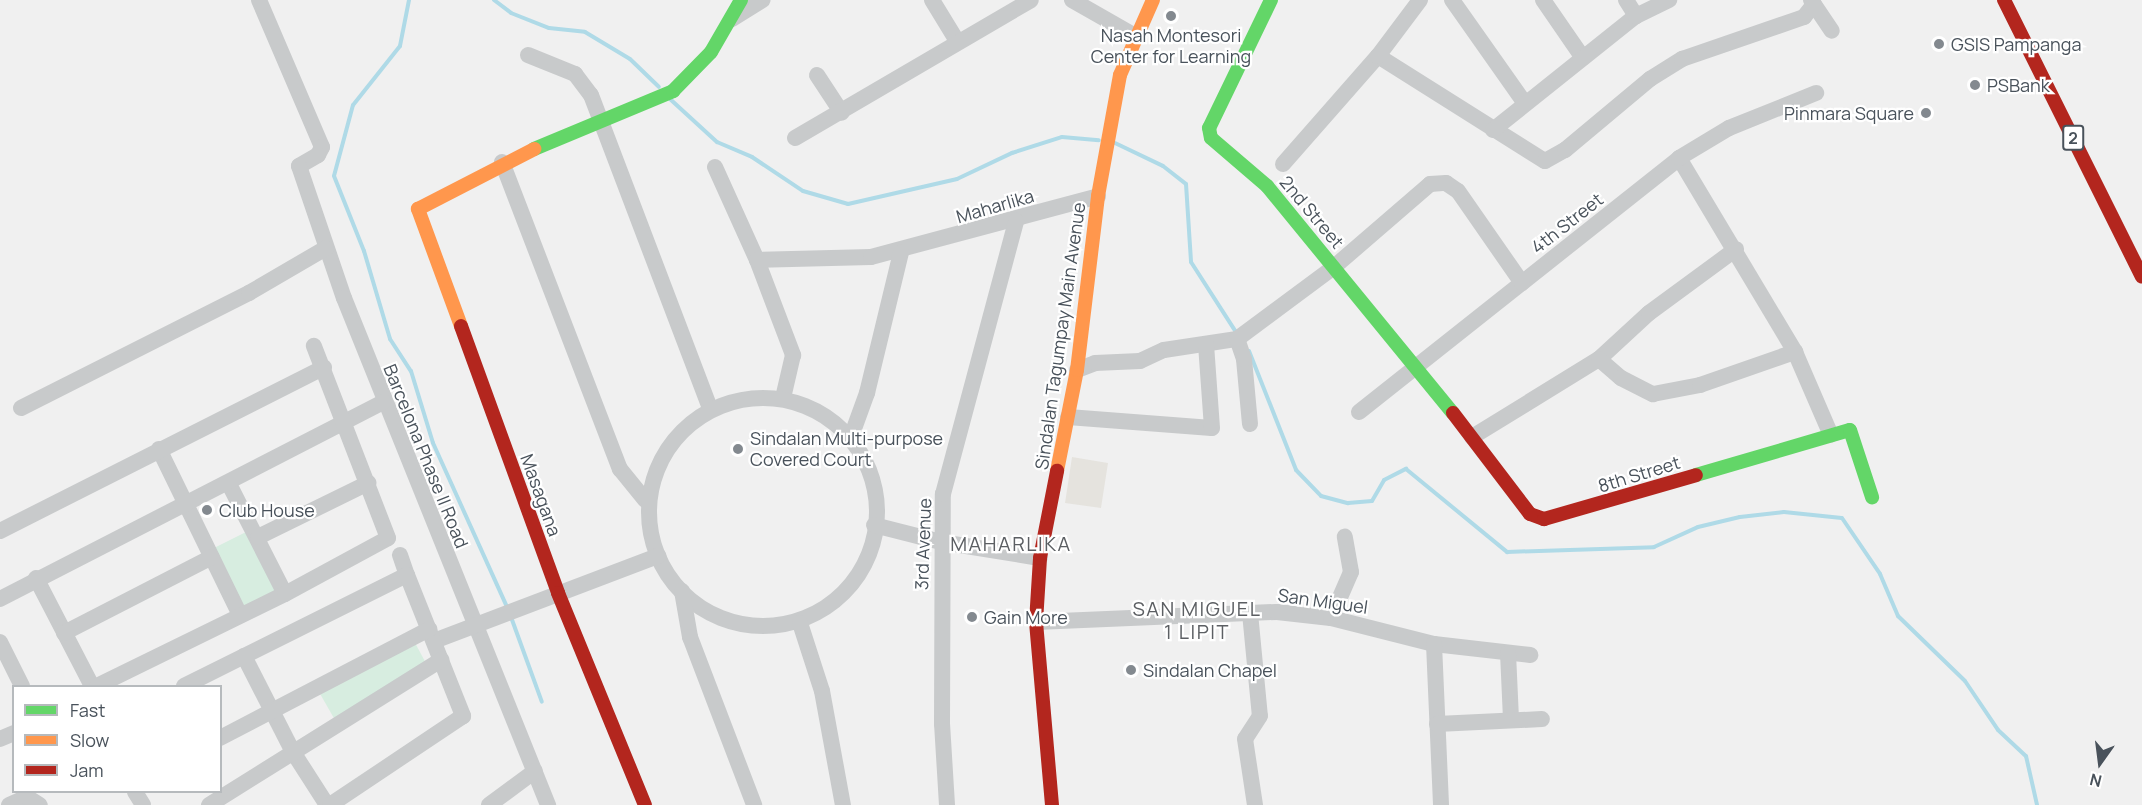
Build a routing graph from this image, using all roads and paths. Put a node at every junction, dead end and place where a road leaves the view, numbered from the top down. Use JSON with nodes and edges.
{"nodes":[{"id":1,"x":259,"y":0,"type":"edge"},
{"id":2,"x":741,"y":0,"type":"edge"},
{"id":3,"x":763,"y":0,"type":"edge"},
{"id":4,"x":932,"y":0,"type":"edge"},
{"id":5,"x":1032,"y":0,"type":"edge"},
{"id":6,"x":1072,"y":0,"type":"edge"},
{"id":7,"x":1153,"y":0,"type":"edge"},
{"id":8,"x":1271,"y":0,"type":"edge"},
{"id":9,"x":1420,"y":0,"type":"edge"},
{"id":10,"x":1452,"y":0,"type":"edge"},
{"id":11,"x":1543,"y":0,"type":"edge"},
{"id":12,"x":1626,"y":0,"type":"edge"},
{"id":13,"x":1669,"y":0,"type":"edge"},
{"id":14,"x":2004,"y":0,"type":"edge"},
{"id":15,"x":1812,"y":2,"type":"edge"},
{"id":16,"x":1636,"y":16,"type":"junction"},
{"id":17,"x":732,"y":19,"type":"junction"},
{"id":18,"x":1832,"y":31,"type":"dead end"},
{"id":19,"x":1135,"y":36,"type":"junction"},
{"id":20,"x":957,"y":40,"type":"junction"},
{"id":21,"x":528,"y":55,"type":"dead end"},
{"id":22,"x":1378,"y":56,"type":"junction"},
{"id":23,"x":1583,"y":58,"type":"junction"},
{"id":24,"x":817,"y":75,"type":"dead end"},
{"id":25,"x":1816,"y":93,"type":"dead end"},
{"id":26,"x":1524,"y":102,"type":"junction"},
{"id":27,"x":842,"y":113,"type":"junction"},
{"id":28,"x":602,"y":122,"type":"junction"},
{"id":29,"x":1493,"y":130,"type":"junction"},
{"id":30,"x":795,"y":138,"type":"dead end"},
{"id":31,"x":1679,"y":158,"type":"junction"},
{"id":32,"x":502,"y":162,"type":"junction"},
{"id":33,"x":1283,"y":164,"type":"dead end"},
{"id":34,"x":715,"y":167,"type":"dead end"},
{"id":35,"x":1098,"y":196,"type":"junction"},
{"id":36,"x":1016,"y":221,"type":"junction"},
{"id":37,"x":326,"y":248,"type":"junction"},
{"id":38,"x":1736,"y":249,"type":"junction"},
{"id":39,"x":901,"y":252,"type":"junction"},
{"id":40,"x":757,"y":260,"type":"junction"},
{"id":41,"x":1334,"y":267,"type":"junction"},
{"id":42,"x":2142,"y":277,"type":"edge"},
{"id":43,"x":1521,"y":283,"type":"junction"},
{"id":44,"x":1238,"y":339,"type":"junction"},
{"id":45,"x":1206,"y":344,"type":"junction"},
{"id":46,"x":314,"y":346,"type":"dead end"},
{"id":47,"x":1795,"y":352,"type":"junction"},
{"id":48,"x":1599,"y":359,"type":"junction"},
{"id":49,"x":1416,"y":365,"type":"junction"},
{"id":50,"x":324,"y":367,"type":"junction"},
{"id":51,"x":1077,"y":370,"type":"junction"},
{"id":52,"x":783,"y":398,"type":"junction"},
{"id":53,"x":383,"y":402,"type":"junction"},
{"id":54,"x":21,"y":408,"type":"dead end"},
{"id":55,"x":710,"y":408,"type":"junction"},
{"id":56,"x":1359,"y":411,"type":"dead end"},
{"id":57,"x":1068,"y":417,"type":"junction"},
{"id":58,"x":345,"y":421,"type":"junction"},
{"id":59,"x":1250,"y":424,"type":"dead end"},
{"id":60,"x":1831,"y":435,"type":"junction"},
{"id":61,"x":851,"y":437,"type":"junction"},
{"id":62,"x":1472,"y":437,"type":"junction"},
{"id":63,"x":159,"y":449,"type":"junction"},
{"id":64,"x":368,"y":483,"type":"junction"},
{"id":65,"x":229,"y":484,"type":"junction"},
{"id":66,"x":1872,"y":497,"type":"dead end"},
{"id":67,"x":645,"y":500,"type":"junction"},
{"id":68,"x":187,"y":506,"type":"junction"},
{"id":69,"x":874,"y":525,"type":"junction"},
{"id":70,"x":0,"y":531,"type":"edge"},
{"id":71,"x":258,"y":537,"type":"junction"},
{"id":72,"x":1345,"y":537,"type":"dead end"},
{"id":73,"x":941,"y":542,"type":"junction"},
{"id":74,"x":400,"y":555,"type":"dead end"},
{"id":75,"x":658,"y":556,"type":"junction"},
{"id":76,"x":212,"y":557,"type":"junction"},
{"id":77,"x":1040,"y":558,"type":"junction"},
{"id":78,"x":407,"y":575,"type":"junction"},
{"id":79,"x":36,"y":578,"type":"junction"},
{"id":80,"x":682,"y":591,"type":"junction"},
{"id":81,"x":558,"y":592,"type":"junction"},
{"id":82,"x":285,"y":594,"type":"junction"},
{"id":83,"x":0,"y":598,"type":"edge"},
{"id":84,"x":1250,"y":613,"type":"junction"},
{"id":85,"x":240,"y":615,"type":"junction"},
{"id":86,"x":1331,"y":618,"type":"junction"},
{"id":87,"x":1036,"y":622,"type":"junction"},
{"id":88,"x":800,"y":623,"type":"junction"},
{"id":89,"x":474,"y":627,"type":"junction"},
{"id":90,"x":64,"y":633,"type":"junction"},
{"id":91,"x":431,"y":635,"type":"junction"},
{"id":92,"x":0,"y":642,"type":"edge"},
{"id":93,"x":1434,"y":644,"type":"junction"},
{"id":94,"x":1508,"y":653,"type":"junction"},
{"id":95,"x":1530,"y":655,"type":"dead end"},
{"id":96,"x":244,"y":656,"type":"junction"},
{"id":97,"x":441,"y":660,"type":"junction"},
{"id":98,"x":6,"y":669,"type":"edge"},
{"id":99,"x":20,"y":685,"type":"edge"},
{"id":100,"x":91,"y":685,"type":"edge"},
{"id":101,"x":101,"y":685,"type":"edge"},
{"id":102,"x":188,"y":685,"type":"edge"},
{"id":103,"x":272,"y":712,"type":"junction"},
{"id":104,"x":1542,"y":719,"type":"dead end"},
{"id":105,"x":1511,"y":720,"type":"junction"},
{"id":106,"x":1437,"y":724,"type":"junction"},
{"id":107,"x":222,"y":737,"type":"edge"},
{"id":108,"x":293,"y":752,"type":"junction"},
{"id":109,"x":535,"y":771,"type":"junction"},
{"id":110,"x":9,"y":805,"type":"edge"},
{"id":111,"x":40,"y":805,"type":"edge"},
{"id":112,"x":209,"y":805,"type":"edge"},
{"id":113,"x":329,"y":805,"type":"edge"},
{"id":114,"x":489,"y":805,"type":"edge"},
{"id":115,"x":548,"y":805,"type":"edge"},
{"id":116,"x":645,"y":805,"type":"edge"},
{"id":117,"x":754,"y":805,"type":"edge"},
{"id":118,"x":843,"y":805,"type":"edge"},
{"id":119,"x":947,"y":805,"type":"edge"},
{"id":120,"x":1052,"y":805,"type":"edge"},
{"id":121,"x":1255,"y":805,"type":"edge"},
{"id":122,"x":1441,"y":805,"type":"edge"}],
"edges":[{"from":1,"to":37,"type":"street","name":"Barcelona Phase II Road"},
{"from":2,"to":17,"type":"main road"},
{"from":3,"to":17,"type":"street"},
{"from":4,"to":20,"type":"street"},
{"from":5,"to":20,"type":"street"},
{"from":6,"to":19,"type":"street"},
{"from":7,"to":19,"type":"main road","name":"Sindalan Tagumpay Main Avenue"},
{"from":8,"to":41,"type":"main road","name":"2nd Street"},
{"from":9,"to":22,"type":"street"},
{"from":10,"to":26,"type":"street"},
{"from":11,"to":23,"type":"street"},
{"from":12,"to":16,"type":"street"},
{"from":13,"to":16,"type":"street"},
{"from":14,"to":42,"type":"main road","number":"2"},
{"from":15,"to":18,"type":"street"},
{"from":15,"to":29,"type":"street"},
{"from":16,"to":23,"type":"street"},
{"from":17,"to":28,"type":"main road"},
{"from":19,"to":35,"type":"main road","name":"Sindalan Tagumpay Main Avenue"},
{"from":20,"to":27,"type":"street"},
{"from":21,"to":28,"type":"street"},
{"from":22,"to":29,"type":"street"},
{"from":22,"to":33,"type":"street"},
{"from":23,"to":26,"type":"street"},
{"from":24,"to":27,"type":"street"},
{"from":25,"to":31,"type":"street","name":"4th Street"},
{"from":26,"to":29,"type":"street"},
{"from":27,"to":30,"type":"street"},
{"from":28,"to":32,"type":"main road"},
{"from":28,"to":55,"type":"street"},
{"from":31,"to":38,"type":"street"},
{"from":31,"to":43,"type":"street","name":"4th Street"},
{"from":32,"to":67,"type":"street"},
{"from":32,"to":81,"type":"main road","name":"Masagana"},
{"from":34,"to":40,"type":"street"},
{"from":35,"to":36,"type":"street","name":"Maharlika"},
{"from":35,"to":51,"type":"main road","name":"Sindalan Tagumpay Main Avenue"},
{"from":36,"to":39,"type":"street","name":"Maharlika"},
{"from":36,"to":73,"type":"street","name":"3rd Avenue"},
{"from":37,"to":53,"type":"street","name":"Barcelona Phase II Road"},
{"from":37,"to":54,"type":"street"},
{"from":38,"to":47,"type":"street"},
{"from":38,"to":48,"type":"street"},
{"from":39,"to":40,"type":"street","name":"Maharlika"},
{"from":39,"to":61,"type":"street"},
{"from":40,"to":52,"type":"street"},
{"from":41,"to":43,"type":"street"},
{"from":41,"to":44,"type":"street"},
{"from":41,"to":49,"type":"main road","name":"2nd Street"},
{"from":43,"to":49,"type":"street","name":"4th Street"},
{"from":44,"to":45,"type":"street"},
{"from":44,"to":59,"type":"street"},
{"from":45,"to":51,"type":"street"},
{"from":45,"to":57,"type":"street"},
{"from":46,"to":50,"type":"street"},
{"from":47,"to":48,"type":"street"},
{"from":47,"to":60,"type":"street"},
{"from":48,"to":62,"type":"street"},
{"from":49,"to":56,"type":"street","name":"4th Street"},
{"from":49,"to":62,"type":"main road","name":"2nd Street"},
{"from":50,"to":58,"type":"street"},
{"from":50,"to":63,"type":"street"},
{"from":51,"to":57,"type":"main road","name":"Sindalan Tagumpay Main Avenue"},
{"from":52,"to":55,"type":"street"},
{"from":52,"to":61,"type":"street"},
{"from":53,"to":58,"type":"street"},
{"from":53,"to":89,"type":"street","name":"Barcelona Phase II Road"},
{"from":55,"to":67,"type":"street"},
{"from":57,"to":77,"type":"main road","name":"Sindalan Tagumpay Main Avenue"},
{"from":58,"to":64,"type":"street"},
{"from":58,"to":65,"type":"street"},
{"from":60,"to":62,"type":"main road","name":"8th Street"},
{"from":60,"to":66,"type":"main road","name":"8th Street"},
{"from":61,"to":69,"type":"street"},
{"from":63,"to":68,"type":"street"},
{"from":63,"to":70,"type":"street"},
{"from":64,"to":71,"type":"street"},
{"from":64,"to":82,"type":"street"},
{"from":65,"to":68,"type":"street"},
{"from":65,"to":71,"type":"street"},
{"from":67,"to":75,"type":"street"},
{"from":68,"to":76,"type":"street"},
{"from":68,"to":79,"type":"street"},
{"from":69,"to":73,"type":"street"},
{"from":69,"to":88,"type":"street"},
{"from":71,"to":82,"type":"street"},
{"from":72,"to":86,"type":"street"},
{"from":73,"to":77,"type":"street"},
{"from":73,"to":119,"type":"street","name":"3rd Avenue"},
{"from":74,"to":78,"type":"street"},
{"from":75,"to":80,"type":"street"},
{"from":75,"to":81,"type":"street"},
{"from":76,"to":85,"type":"street"},
{"from":76,"to":90,"type":"street"},
{"from":77,"to":87,"type":"main road","name":"Sindalan Tagumpay Main Avenue"},
{"from":78,"to":91,"type":"street"},
{"from":78,"to":96,"type":"street"},
{"from":79,"to":83,"type":"street"},
{"from":79,"to":90,"type":"street"},
{"from":80,"to":88,"type":"street"},
{"from":80,"to":117,"type":"street"},
{"from":81,"to":89,"type":"street"},
{"from":81,"to":116,"type":"main road","name":"Masagana"},
{"from":82,"to":85,"type":"street"},
{"from":84,"to":86,"type":"street","name":"San Miguel"},
{"from":84,"to":87,"type":"street","name":"San Miguel"},
{"from":84,"to":121,"type":"street"},
{"from":85,"to":101,"type":"street"},
{"from":86,"to":93,"type":"street","name":"San Miguel"},
{"from":87,"to":120,"type":"main road","name":"Sindalan Tagumpay Main Avenue"},
{"from":88,"to":118,"type":"street"},
{"from":89,"to":91,"type":"street"},
{"from":89,"to":109,"type":"street","name":"Barcelona Phase II Road"},
{"from":90,"to":100,"type":"street"},
{"from":91,"to":97,"type":"street"},
{"from":91,"to":103,"type":"street"},
{"from":92,"to":98,"type":"street"},
{"from":93,"to":94,"type":"street","name":"San Miguel"},
{"from":93,"to":106,"type":"street"},
{"from":94,"to":95,"type":"street","name":"San Miguel"},
{"from":94,"to":105,"type":"street"},
{"from":96,"to":102,"type":"street"},
{"from":96,"to":103,"type":"street"},
{"from":97,"to":108,"type":"street"},
{"from":97,"to":113,"type":"street"},
{"from":98,"to":99,"type":"street"},
{"from":103,"to":107,"type":"street"},
{"from":103,"to":108,"type":"street"},
{"from":104,"to":105,"type":"street"},
{"from":105,"to":106,"type":"street"},
{"from":106,"to":122,"type":"street"},
{"from":108,"to":112,"type":"street"},
{"from":108,"to":113,"type":"street"},
{"from":109,"to":114,"type":"street"},
{"from":109,"to":115,"type":"street","name":"Barcelona Phase II Road"},
{"from":110,"to":111,"type":"street"}]}
